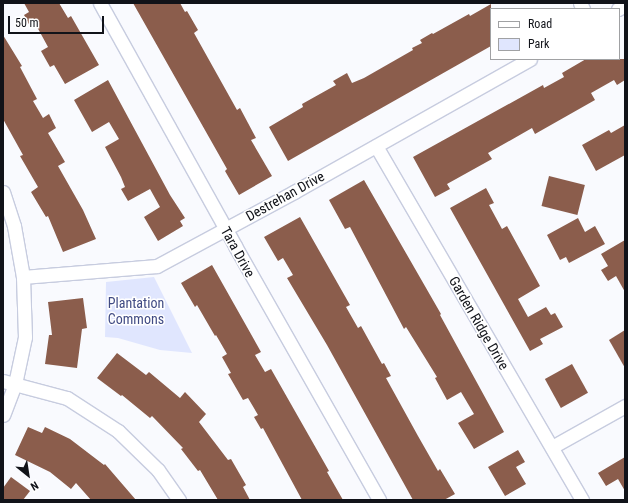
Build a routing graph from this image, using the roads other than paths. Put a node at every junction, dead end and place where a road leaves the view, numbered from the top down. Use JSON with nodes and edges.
{"nodes":[{"id":1,"x":100,"y":3,"type":"edge"},
{"id":2,"x":528,"y":60,"type":"edge"},
{"id":3,"x":376,"y":146,"type":"junction"},
{"id":4,"x":3,"y":192,"type":"edge"},
{"id":5,"x":225,"y":229,"type":"junction"},
{"id":6,"x":23,"y":277,"type":"junction"},
{"id":7,"x":9,"y":382,"type":"edge"},
{"id":8,"x":625,"y":406,"type":"edge"},
{"id":9,"x":3,"y":414,"type":"edge"},
{"id":10,"x":552,"y":447,"type":"junction"},
{"id":11,"x":179,"y":500,"type":"edge"},
{"id":12,"x":379,"y":500,"type":"edge"},
{"id":13,"x":582,"y":500,"type":"edge"}],
"edges":[{"from":1,"to":5,"type":"street","name":"Tara Drive"},
{"from":2,"to":3,"type":"street","name":"Destrehan Drive"},
{"from":3,"to":5,"type":"street","name":"Destrehan Drive"},
{"from":3,"to":10,"type":"street","name":"Garden Ridge Drive"},
{"from":4,"to":6,"type":"street"},
{"from":5,"to":6,"type":"street","name":"Destrehan Drive"},
{"from":5,"to":12,"type":"street","name":"Tara Drive"},
{"from":6,"to":7,"type":"street"},
{"from":7,"to":9,"type":"street"},
{"from":7,"to":11,"type":"street"},
{"from":8,"to":10,"type":"street"},
{"from":10,"to":13,"type":"street","name":"Garden Ridge Drive"}]}
